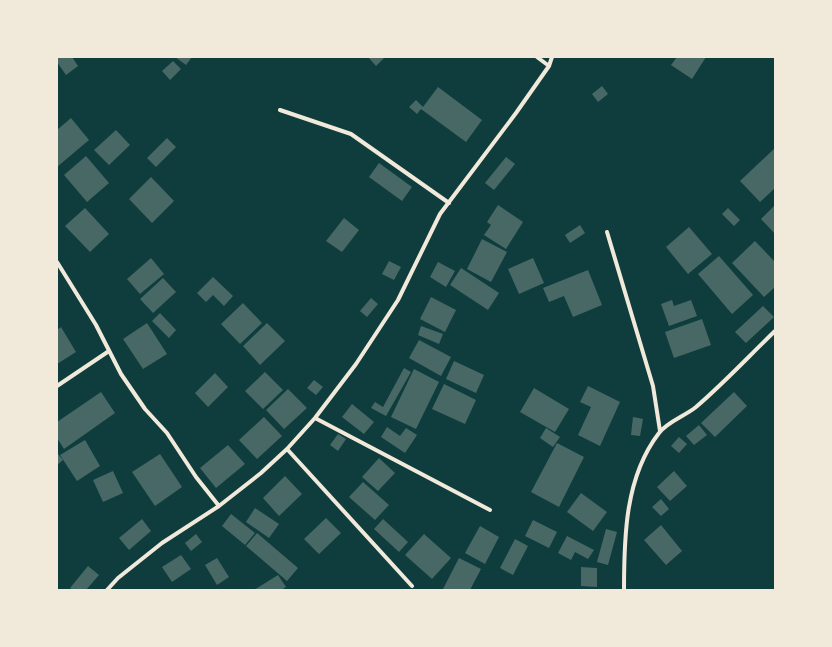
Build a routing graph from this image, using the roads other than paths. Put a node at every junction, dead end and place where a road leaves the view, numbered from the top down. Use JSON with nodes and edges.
{"nodes":[{"id":1,"x":537,"y":57,"type":"edge"},
{"id":2,"x":552,"y":57,"type":"edge"},
{"id":3,"x":549,"y":66,"type":"junction"},
{"id":4,"x":280,"y":110,"type":"dead end"},
{"id":5,"x":449,"y":203,"type":"junction"},
{"id":6,"x":607,"y":232,"type":"dead end"},
{"id":7,"x":57,"y":262,"type":"edge"},
{"id":8,"x":775,"y":331,"type":"edge"},
{"id":9,"x":109,"y":351,"type":"junction"},
{"id":10,"x":57,"y":386,"type":"edge"},
{"id":11,"x":315,"y":418,"type":"junction"},
{"id":12,"x":660,"y":431,"type":"junction"},
{"id":13,"x":287,"y":449,"type":"junction"},
{"id":14,"x":218,"y":506,"type":"junction"},
{"id":15,"x":490,"y":510,"type":"dead end"},
{"id":16,"x":412,"y":586,"type":"dead end"},
{"id":17,"x":107,"y":590,"type":"edge"},
{"id":18,"x":624,"y":590,"type":"edge"}],
"edges":[{"from":1,"to":3,"type":"street"},
{"from":2,"to":3,"type":"street"},
{"from":3,"to":5,"type":"street"},
{"from":4,"to":5,"type":"street"},
{"from":5,"to":11,"type":"street"},
{"from":6,"to":12,"type":"street"},
{"from":7,"to":9,"type":"street"},
{"from":8,"to":12,"type":"street"},
{"from":9,"to":10,"type":"street"},
{"from":9,"to":14,"type":"street"},
{"from":11,"to":13,"type":"street"},
{"from":11,"to":15,"type":"street"},
{"from":12,"to":18,"type":"street"},
{"from":13,"to":14,"type":"street"},
{"from":13,"to":16,"type":"street"},
{"from":14,"to":17,"type":"street"}]}
